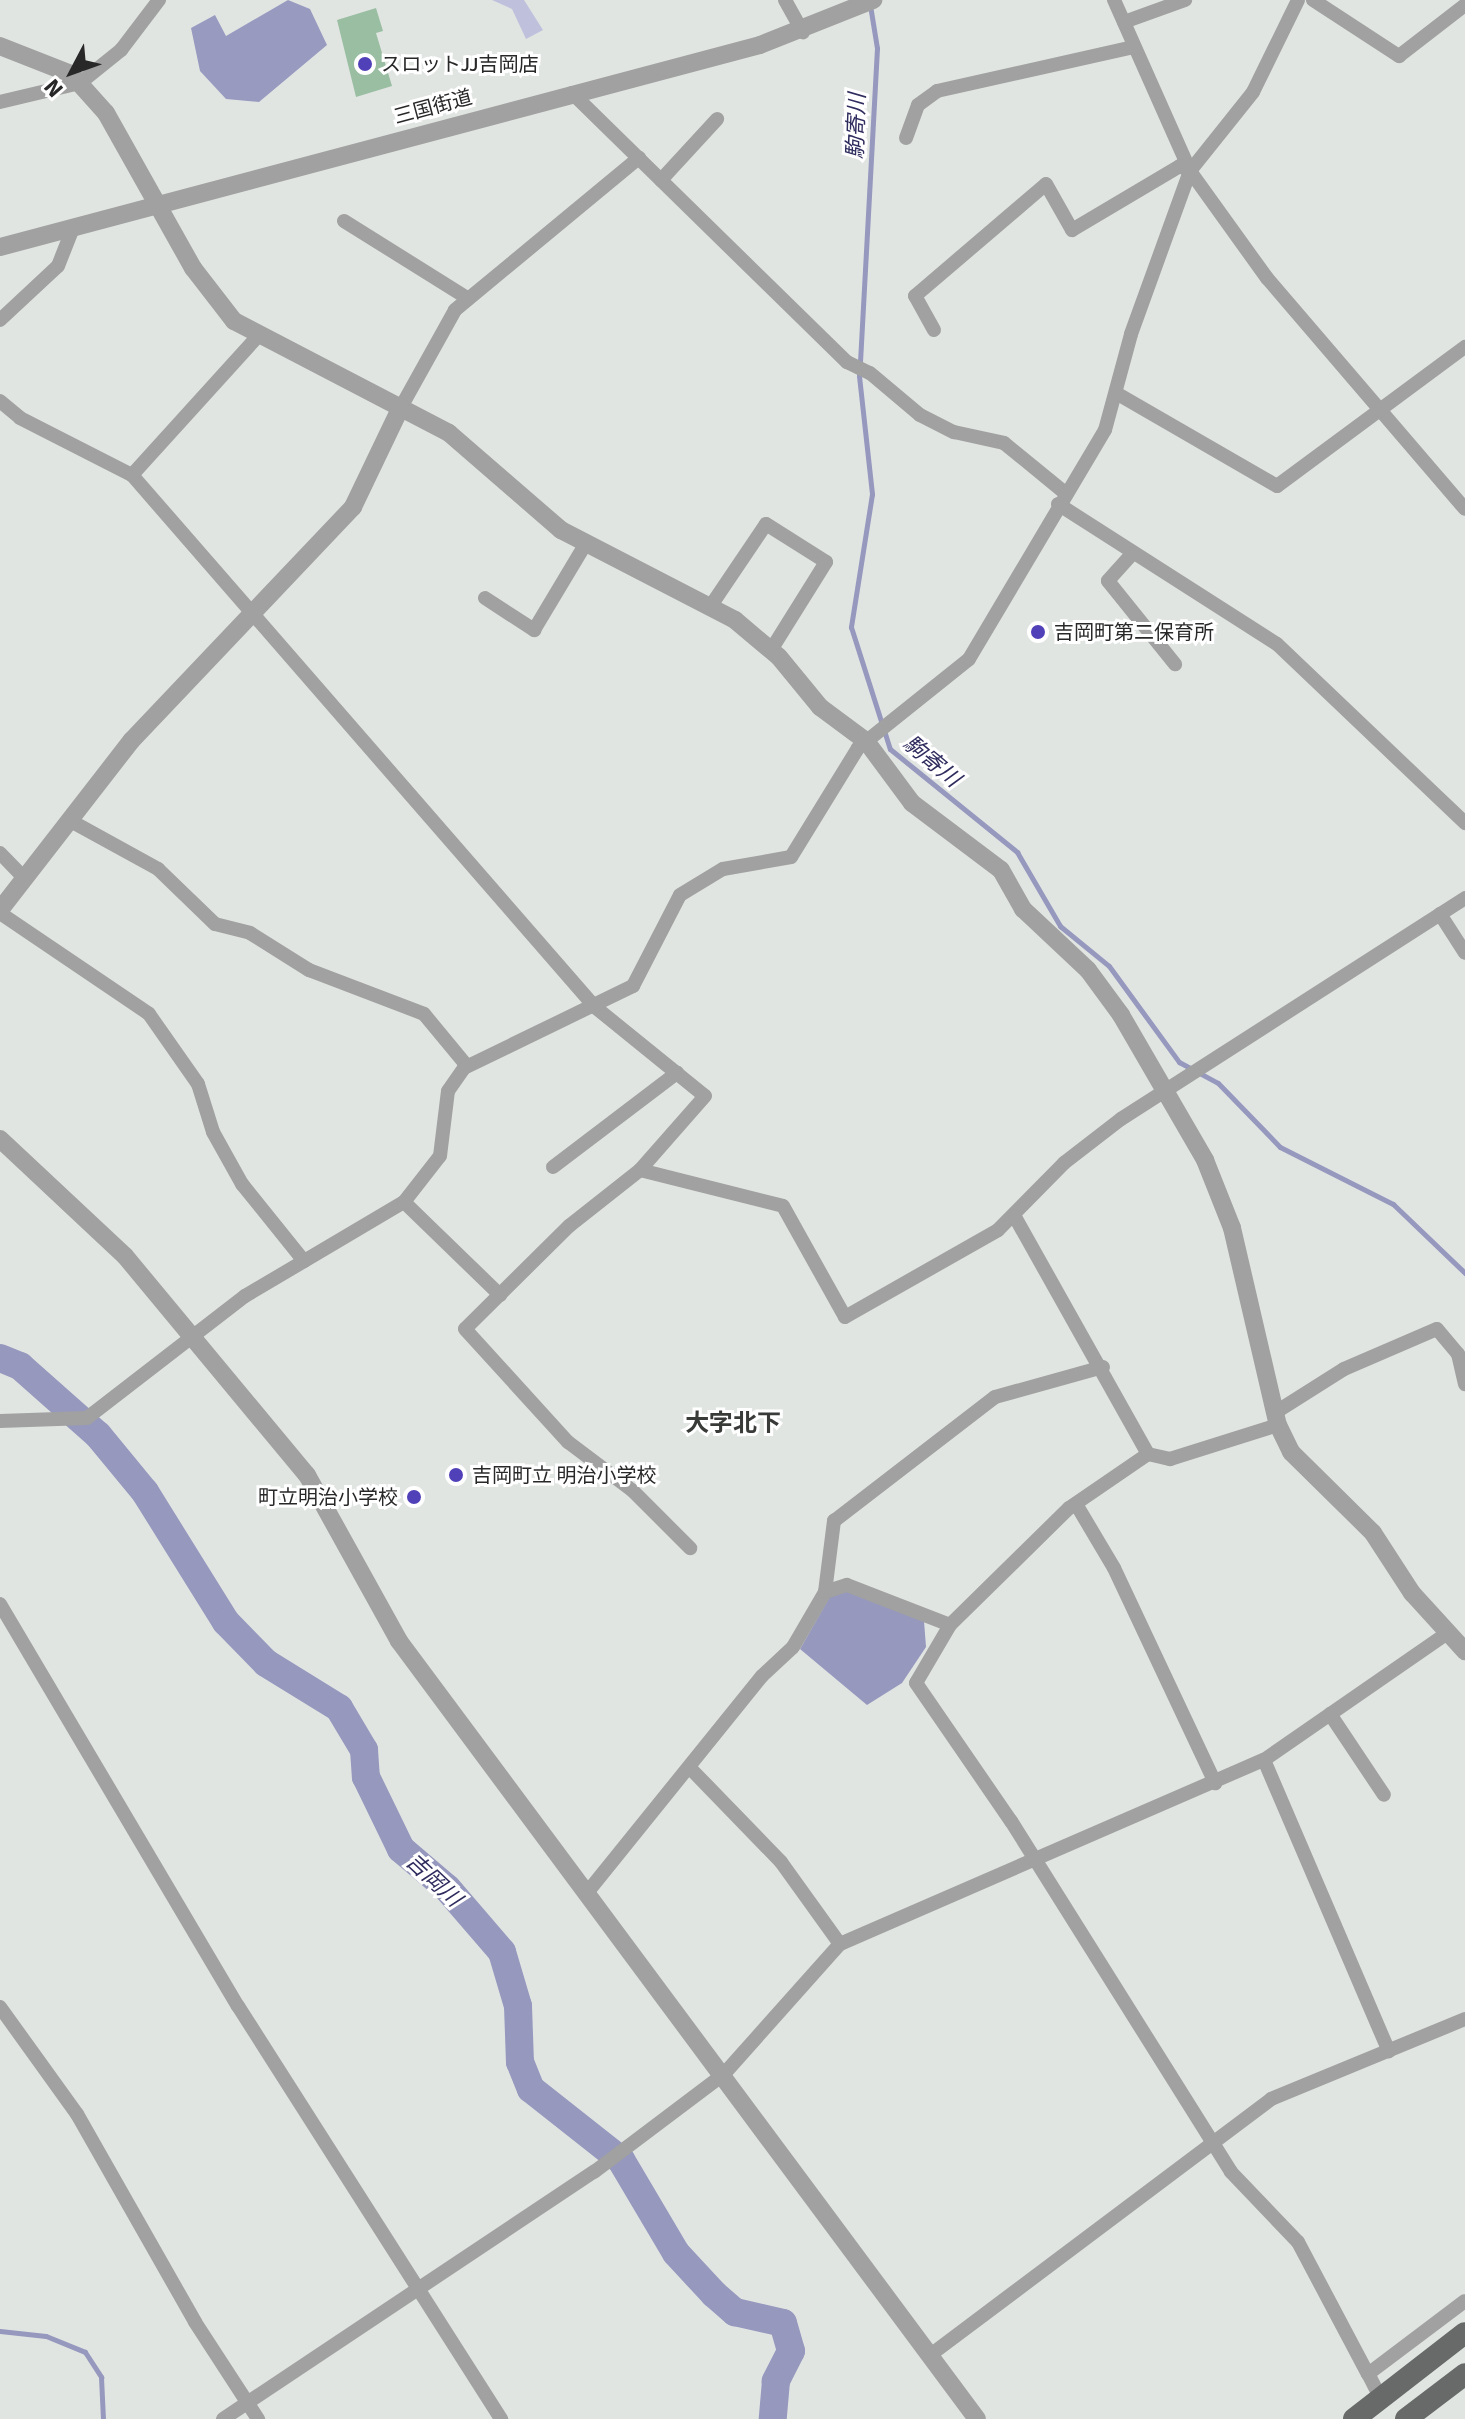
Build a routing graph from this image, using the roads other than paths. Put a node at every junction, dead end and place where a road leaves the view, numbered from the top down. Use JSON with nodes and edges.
{"nodes":[{"id":1,"x":159,"y":0,"type":"edge"},
{"id":2,"x":785,"y":0,"type":"edge"},
{"id":3,"x":873,"y":0,"type":"edge"},
{"id":4,"x":1114,"y":0,"type":"edge"},
{"id":5,"x":1185,"y":0,"type":"edge"},
{"id":6,"x":1298,"y":0,"type":"edge"},
{"id":7,"x":1313,"y":0,"type":"edge"},
{"id":8,"x":1465,"y":5,"type":"edge"},
{"id":9,"x":1124,"y":22,"type":"junction"},
{"id":10,"x":803,"y":32,"type":"junction"},
{"id":11,"x":0,"y":46,"type":"edge"},
{"id":12,"x":1134,"y":47,"type":"junction"},
{"id":13,"x":80,"y":83,"type":"junction"},
{"id":14,"x":572,"y":93,"type":"junction"},
{"id":15,"x":0,"y":102,"type":"edge"},
{"id":16,"x":717,"y":119,"type":"dead end"},
{"id":17,"x":906,"y":138,"type":"dead end"},
{"id":18,"x":639,"y":158,"type":"junction"},
{"id":19,"x":1190,"y":171,"type":"junction"},
{"id":20,"x":661,"y":180,"type":"junction"},
{"id":21,"x":160,"y":204,"type":"junction"},
{"id":22,"x":344,"y":221,"type":"dead end"},
{"id":23,"x":73,"y":228,"type":"junction"},
{"id":24,"x":0,"y":247,"type":"edge"},
{"id":25,"x":467,"y":298,"type":"junction"},
{"id":26,"x":0,"y":320,"type":"edge"},
{"id":27,"x":934,"y":330,"type":"dead end"},
{"id":28,"x":257,"y":337,"type":"junction"},
{"id":29,"x":1465,"y":347,"type":"edge"},
{"id":30,"x":1116,"y":393,"type":"junction"},
{"id":31,"x":0,"y":401,"type":"edge"},
{"id":32,"x":1381,"y":405,"type":"junction"},
{"id":33,"x":400,"y":409,"type":"junction"},
{"id":34,"x":132,"y":475,"type":"junction"},
{"id":35,"x":1062,"y":498,"type":"junction"},
{"id":36,"x":1465,"y":509,"type":"edge"},
{"id":37,"x":586,"y":543,"type":"junction"},
{"id":38,"x":1132,"y":554,"type":"junction"},
{"id":39,"x":485,"y":598,"type":"dead end"},
{"id":40,"x":710,"y":607,"type":"junction"},
{"id":41,"x":249,"y":615,"type":"junction"},
{"id":42,"x":771,"y":650,"type":"junction"},
{"id":43,"x":1175,"y":664,"type":"dead end"},
{"id":44,"x":866,"y":741,"type":"junction"},
{"id":45,"x":69,"y":820,"type":"junction"},
{"id":46,"x":1465,"y":823,"type":"edge"},
{"id":47,"x":0,"y":853,"type":"edge"},
{"id":48,"x":24,"y":878,"type":"junction"},
{"id":49,"x":1465,"y":898,"type":"edge"},
{"id":50,"x":0,"y":912,"type":"edge"},
{"id":51,"x":1440,"y":914,"type":"junction"},
{"id":52,"x":1465,"y":953,"type":"edge"},
{"id":53,"x":595,"y":1007,"type":"junction"},
{"id":54,"x":467,"y":1066,"type":"junction"},
{"id":55,"x":677,"y":1073,"type":"junction"},
{"id":56,"x":1161,"y":1093,"type":"junction"},
{"id":57,"x":0,"y":1139,"type":"edge"},
{"id":58,"x":553,"y":1167,"type":"dead end"},
{"id":59,"x":640,"y":1170,"type":"junction"},
{"id":60,"x":404,"y":1202,"type":"junction"},
{"id":61,"x":1015,"y":1217,"type":"junction"},
{"id":62,"x":304,"y":1261,"type":"junction"},
{"id":63,"x":500,"y":1295,"type":"junction"},
{"id":64,"x":193,"y":1339,"type":"junction"},
{"id":65,"x":1103,"y":1367,"type":"junction"},
{"id":66,"x":1465,"y":1384,"type":"edge"},
{"id":67,"x":1277,"y":1418,"type":"junction"},
{"id":68,"x":0,"y":1421,"type":"edge"},
{"id":69,"x":1148,"y":1454,"type":"junction"},
{"id":70,"x":1076,"y":1504,"type":"junction"},
{"id":71,"x":690,"y":1548,"type":"dead end"},
{"id":72,"x":825,"y":1592,"type":"junction"},
{"id":73,"x":0,"y":1604,"type":"edge"},
{"id":74,"x":950,"y":1625,"type":"junction"},
{"id":75,"x":1446,"y":1634,"type":"junction"},
{"id":76,"x":1465,"y":1651,"type":"edge"},
{"id":77,"x":1330,"y":1714,"type":"junction"},
{"id":78,"x":1264,"y":1760,"type":"junction"},
{"id":79,"x":690,"y":1768,"type":"junction"},
{"id":80,"x":1215,"y":1783,"type":"junction"},
{"id":81,"x":1384,"y":1795,"type":"dead end"},
{"id":82,"x":1035,"y":1860,"type":"junction"},
{"id":83,"x":586,"y":1894,"type":"junction"},
{"id":84,"x":840,"y":1944,"type":"junction"},
{"id":85,"x":0,"y":2007,"type":"edge"},
{"id":86,"x":1465,"y":2019,"type":"edge"},
{"id":87,"x":1389,"y":2051,"type":"junction"},
{"id":88,"x":724,"y":2074,"type":"junction"},
{"id":89,"x":1216,"y":2143,"type":"junction"},
{"id":90,"x":416,"y":2289,"type":"junction"},
{"id":91,"x":1465,"y":2301,"type":"edge"},
{"id":92,"x":1465,"y":2333,"type":"edge"},
{"id":93,"x":933,"y":2353,"type":"junction"},
{"id":94,"x":1368,"y":2374,"type":"junction"},
{"id":95,"x":1465,"y":2374,"type":"edge"},
{"id":96,"x":1381,"y":2399,"type":"junction"},
{"id":97,"x":248,"y":2403,"type":"junction"},
{"id":98,"x":223,"y":2419,"type":"edge"},
{"id":99,"x":258,"y":2419,"type":"edge"},
{"id":100,"x":501,"y":2419,"type":"edge"},
{"id":101,"x":977,"y":2419,"type":"edge"},
{"id":102,"x":1354,"y":2419,"type":"edge"},
{"id":103,"x":1406,"y":2419,"type":"edge"}],
"edges":[{"from":1,"to":13,"type":"street"},
{"from":2,"to":10,"type":"street"},
{"from":3,"to":10,"type":"street","name":"三国街道"},
{"from":4,"to":9,"type":"street"},
{"from":5,"to":9,"type":"street"},
{"from":6,"to":19,"type":"street"},
{"from":7,"to":8,"type":"street"},
{"from":9,"to":12,"type":"street"},
{"from":10,"to":14,"type":"street","name":"三国街道"},
{"from":11,"to":13,"type":"street"},
{"from":12,"to":17,"type":"street"},
{"from":12,"to":19,"type":"street"},
{"from":13,"to":15,"type":"street"},
{"from":13,"to":21,"type":"street"},
{"from":14,"to":18,"type":"street"},
{"from":14,"to":21,"type":"street","name":"三国街道"},
{"from":16,"to":20,"type":"street"},
{"from":18,"to":20,"type":"street"},
{"from":18,"to":25,"type":"street"},
{"from":19,"to":27,"type":"street"},
{"from":19,"to":30,"type":"street"},
{"from":19,"to":32,"type":"street"},
{"from":20,"to":35,"type":"street"},
{"from":21,"to":23,"type":"street","name":"三国街道"},
{"from":21,"to":28,"type":"street"},
{"from":22,"to":25,"type":"street"},
{"from":23,"to":24,"type":"street","name":"三国街道"},
{"from":23,"to":26,"type":"street"},
{"from":25,"to":33,"type":"street"},
{"from":28,"to":33,"type":"street"},
{"from":28,"to":34,"type":"street"},
{"from":29,"to":32,"type":"street"},
{"from":30,"to":32,"type":"street"},
{"from":30,"to":35,"type":"street"},
{"from":31,"to":34,"type":"street"},
{"from":32,"to":36,"type":"street"},
{"from":33,"to":37,"type":"street"},
{"from":33,"to":41,"type":"street"},
{"from":34,"to":41,"type":"street"},
{"from":35,"to":38,"type":"street"},
{"from":35,"to":44,"type":"street"},
{"from":37,"to":39,"type":"street"},
{"from":37,"to":40,"type":"street"},
{"from":38,"to":43,"type":"street"},
{"from":38,"to":46,"type":"street"},
{"from":40,"to":42,"type":"street"},
{"from":40,"to":42,"type":"street"},
{"from":41,"to":45,"type":"street"},
{"from":41,"to":53,"type":"street"},
{"from":42,"to":44,"type":"street"},
{"from":44,"to":53,"type":"street"},
{"from":44,"to":56,"type":"street"},
{"from":45,"to":48,"type":"street"},
{"from":45,"to":54,"type":"street"},
{"from":47,"to":48,"type":"street"},
{"from":48,"to":50,"type":"street"},
{"from":49,"to":51,"type":"street"},
{"from":50,"to":62,"type":"street"},
{"from":51,"to":52,"type":"street"},
{"from":51,"to":56,"type":"street"},
{"from":53,"to":54,"type":"street"},
{"from":53,"to":55,"type":"street"},
{"from":54,"to":60,"type":"street"},
{"from":55,"to":58,"type":"street"},
{"from":55,"to":59,"type":"street"},
{"from":56,"to":61,"type":"street"},
{"from":56,"to":67,"type":"street"},
{"from":57,"to":64,"type":"street"},
{"from":59,"to":61,"type":"street"},
{"from":59,"to":63,"type":"street"},
{"from":60,"to":62,"type":"street"},
{"from":60,"to":63,"type":"street"},
{"from":61,"to":65,"type":"street"},
{"from":62,"to":64,"type":"street"},
{"from":63,"to":71,"type":"street"},
{"from":64,"to":68,"type":"street"},
{"from":64,"to":83,"type":"street"},
{"from":65,"to":69,"type":"street"},
{"from":65,"to":72,"type":"street"},
{"from":66,"to":67,"type":"street"},
{"from":67,"to":69,"type":"street"},
{"from":67,"to":75,"type":"street"},
{"from":69,"to":70,"type":"street"},
{"from":70,"to":74,"type":"street"},
{"from":70,"to":80,"type":"street"},
{"from":72,"to":74,"type":"street"},
{"from":72,"to":79,"type":"street"},
{"from":73,"to":90,"type":"street"},
{"from":74,"to":82,"type":"street"},
{"from":75,"to":76,"type":"street"},
{"from":75,"to":77,"type":"street"},
{"from":77,"to":78,"type":"street"},
{"from":77,"to":81,"type":"street"},
{"from":78,"to":80,"type":"street"},
{"from":78,"to":87,"type":"street"},
{"from":79,"to":83,"type":"street"},
{"from":79,"to":84,"type":"street"},
{"from":80,"to":82,"type":"street"},
{"from":82,"to":84,"type":"street"},
{"from":82,"to":89,"type":"street"},
{"from":83,"to":88,"type":"street"},
{"from":84,"to":88,"type":"street"},
{"from":85,"to":97,"type":"street"},
{"from":86,"to":87,"type":"street"},
{"from":87,"to":89,"type":"street"},
{"from":88,"to":90,"type":"street"},
{"from":88,"to":93,"type":"street"},
{"from":89,"to":93,"type":"street"},
{"from":89,"to":94,"type":"street"},
{"from":90,"to":97,"type":"street"},
{"from":90,"to":100,"type":"street"},
{"from":91,"to":94,"type":"street"},
{"from":92,"to":96,"type":"main road"},
{"from":93,"to":101,"type":"street"},
{"from":94,"to":96,"type":"street"},
{"from":95,"to":103,"type":"main road"},
{"from":96,"to":102,"type":"main road"},
{"from":97,"to":98,"type":"street"},
{"from":97,"to":99,"type":"street"}]}
